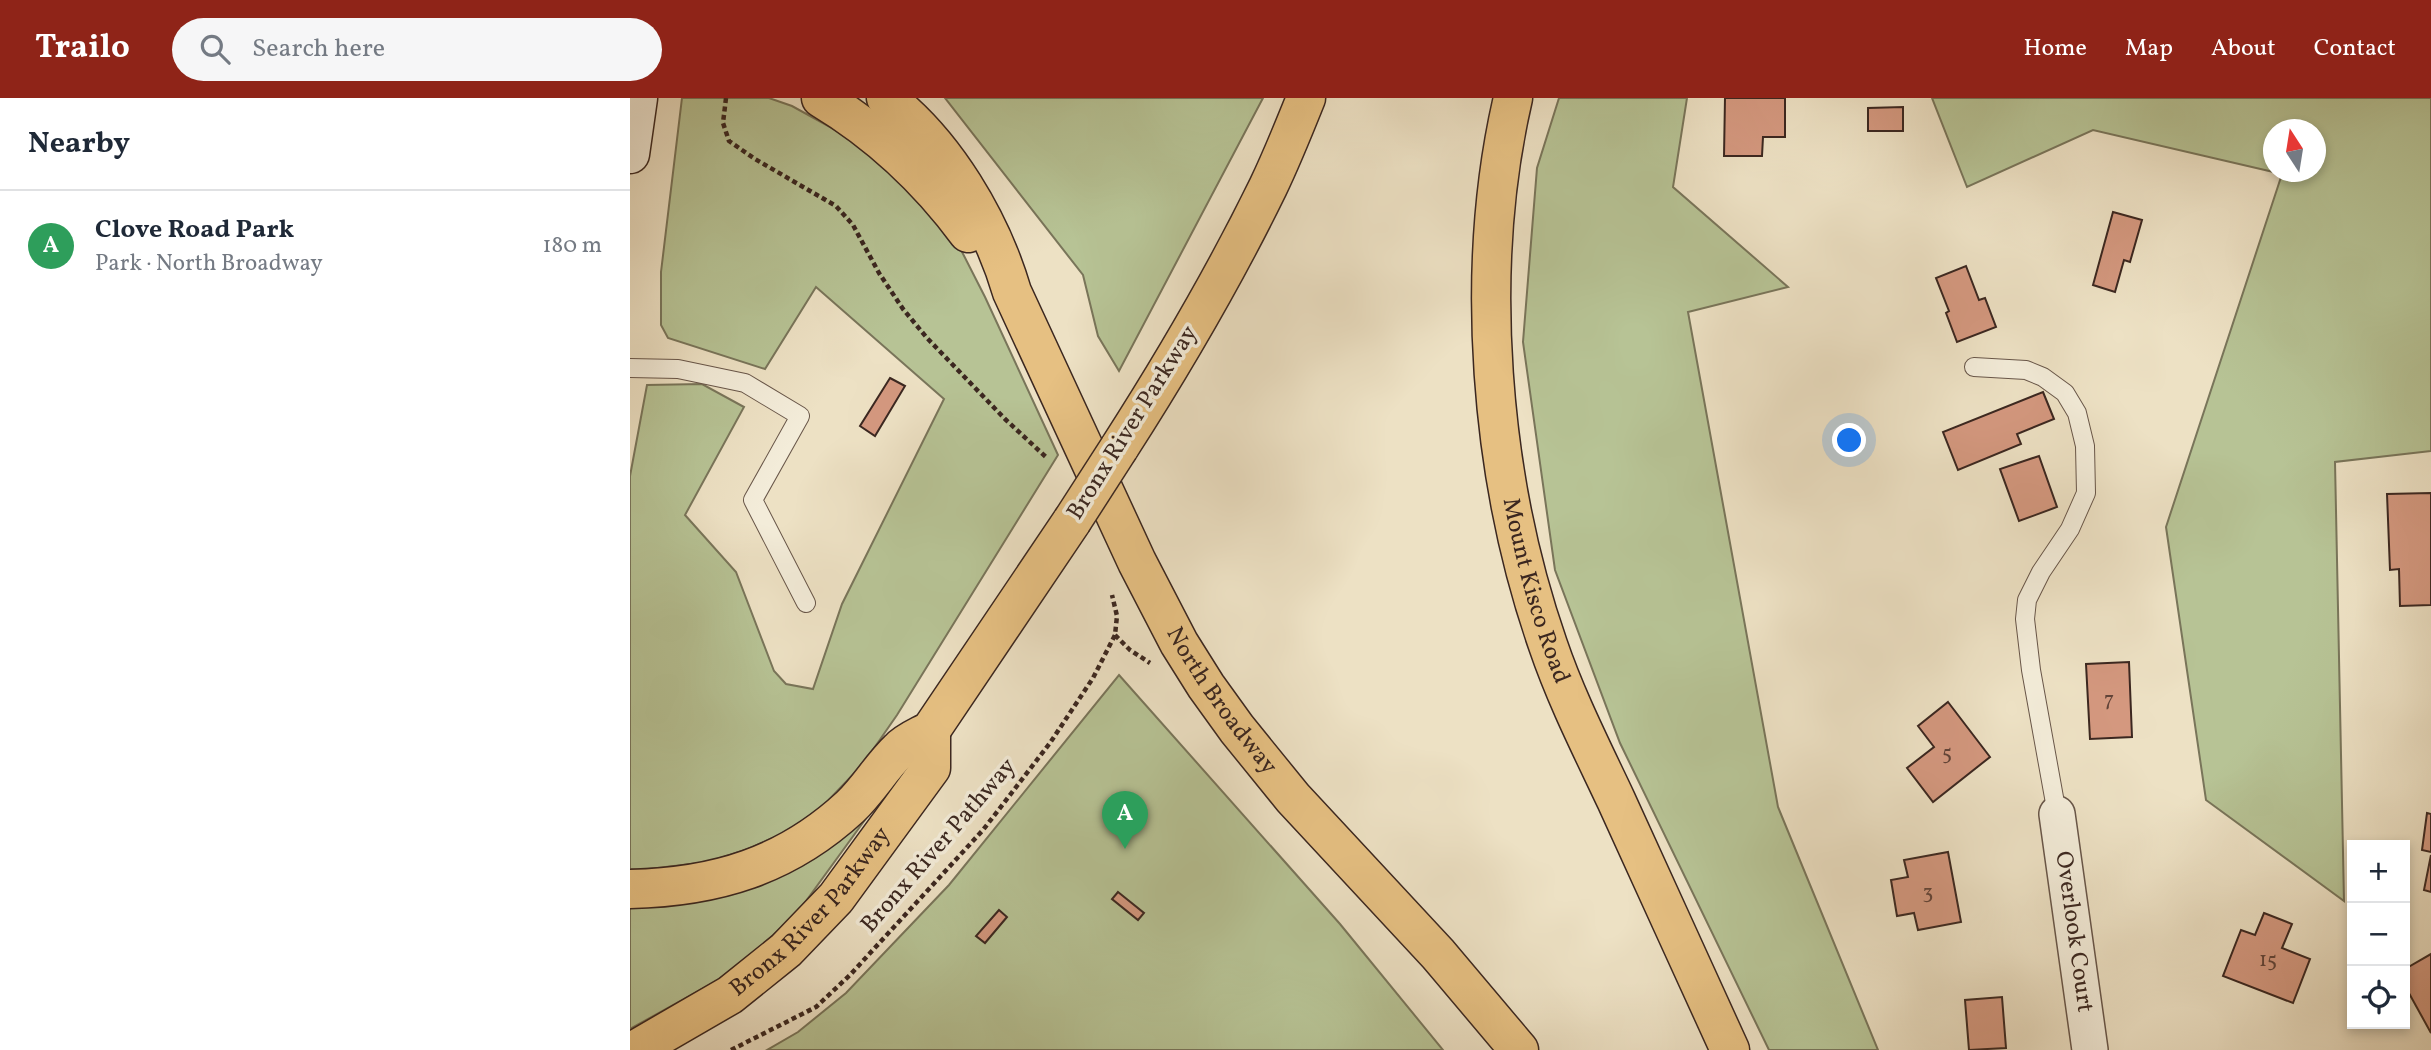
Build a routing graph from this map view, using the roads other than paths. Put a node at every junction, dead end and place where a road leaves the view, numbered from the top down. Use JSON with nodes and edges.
{"nodes":[{"id":1,"x":638,"y":98,"type":"edge"},
{"id":2,"x":821,"y":98,"type":"edge"},
{"id":3,"x":886,"y":98,"type":"edge"},
{"id":4,"x":1306,"y":98,"type":"edge"},
{"id":5,"x":1513,"y":98,"type":"edge"},
{"id":6,"x":630,"y":154,"type":"edge"},
{"id":7,"x":1012,"y":292,"type":"junction"},
{"id":8,"x":1974,"y":367,"type":"dead end"},
{"id":9,"x":630,"y":368,"type":"edge"},
{"id":10,"x":806,"y":603,"type":"dead end"},
{"id":11,"x":931,"y":730,"type":"junction"},
{"id":12,"x":2057,"y":814,"type":"joint"},
{"id":13,"x":630,"y":889,"type":"edge"},
{"id":14,"x":635,"y":1050,"type":"edge"},
{"id":15,"x":1519,"y":1050,"type":"edge"},
{"id":16,"x":1730,"y":1050,"type":"edge"},
{"id":17,"x":2090,"y":1050,"type":"edge"}],
"edges":[{"from":1,"to":6,"type":"street"},
{"from":2,"to":7,"type":"main road","name":"North Broadway"},
{"from":3,"to":7,"type":"main road","name":"North Broadway"},
{"from":4,"to":11,"type":"main road","name":"Bronx River Parkway","bridge":true},
{"from":5,"to":16,"type":"main road","name":"Mount Kisco Road"},
{"from":7,"to":15,"type":"main road","name":"North Broadway"},
{"from":8,"to":12,"type":"lane"},
{"from":9,"to":10,"type":"lane"},
{"from":11,"to":13,"type":"main road","name":"Bronx River Parkway"},
{"from":11,"to":14,"type":"main road","name":"Bronx River Parkway"},
{"from":12,"to":17,"type":"street","name":"Overlook Court"}]}
